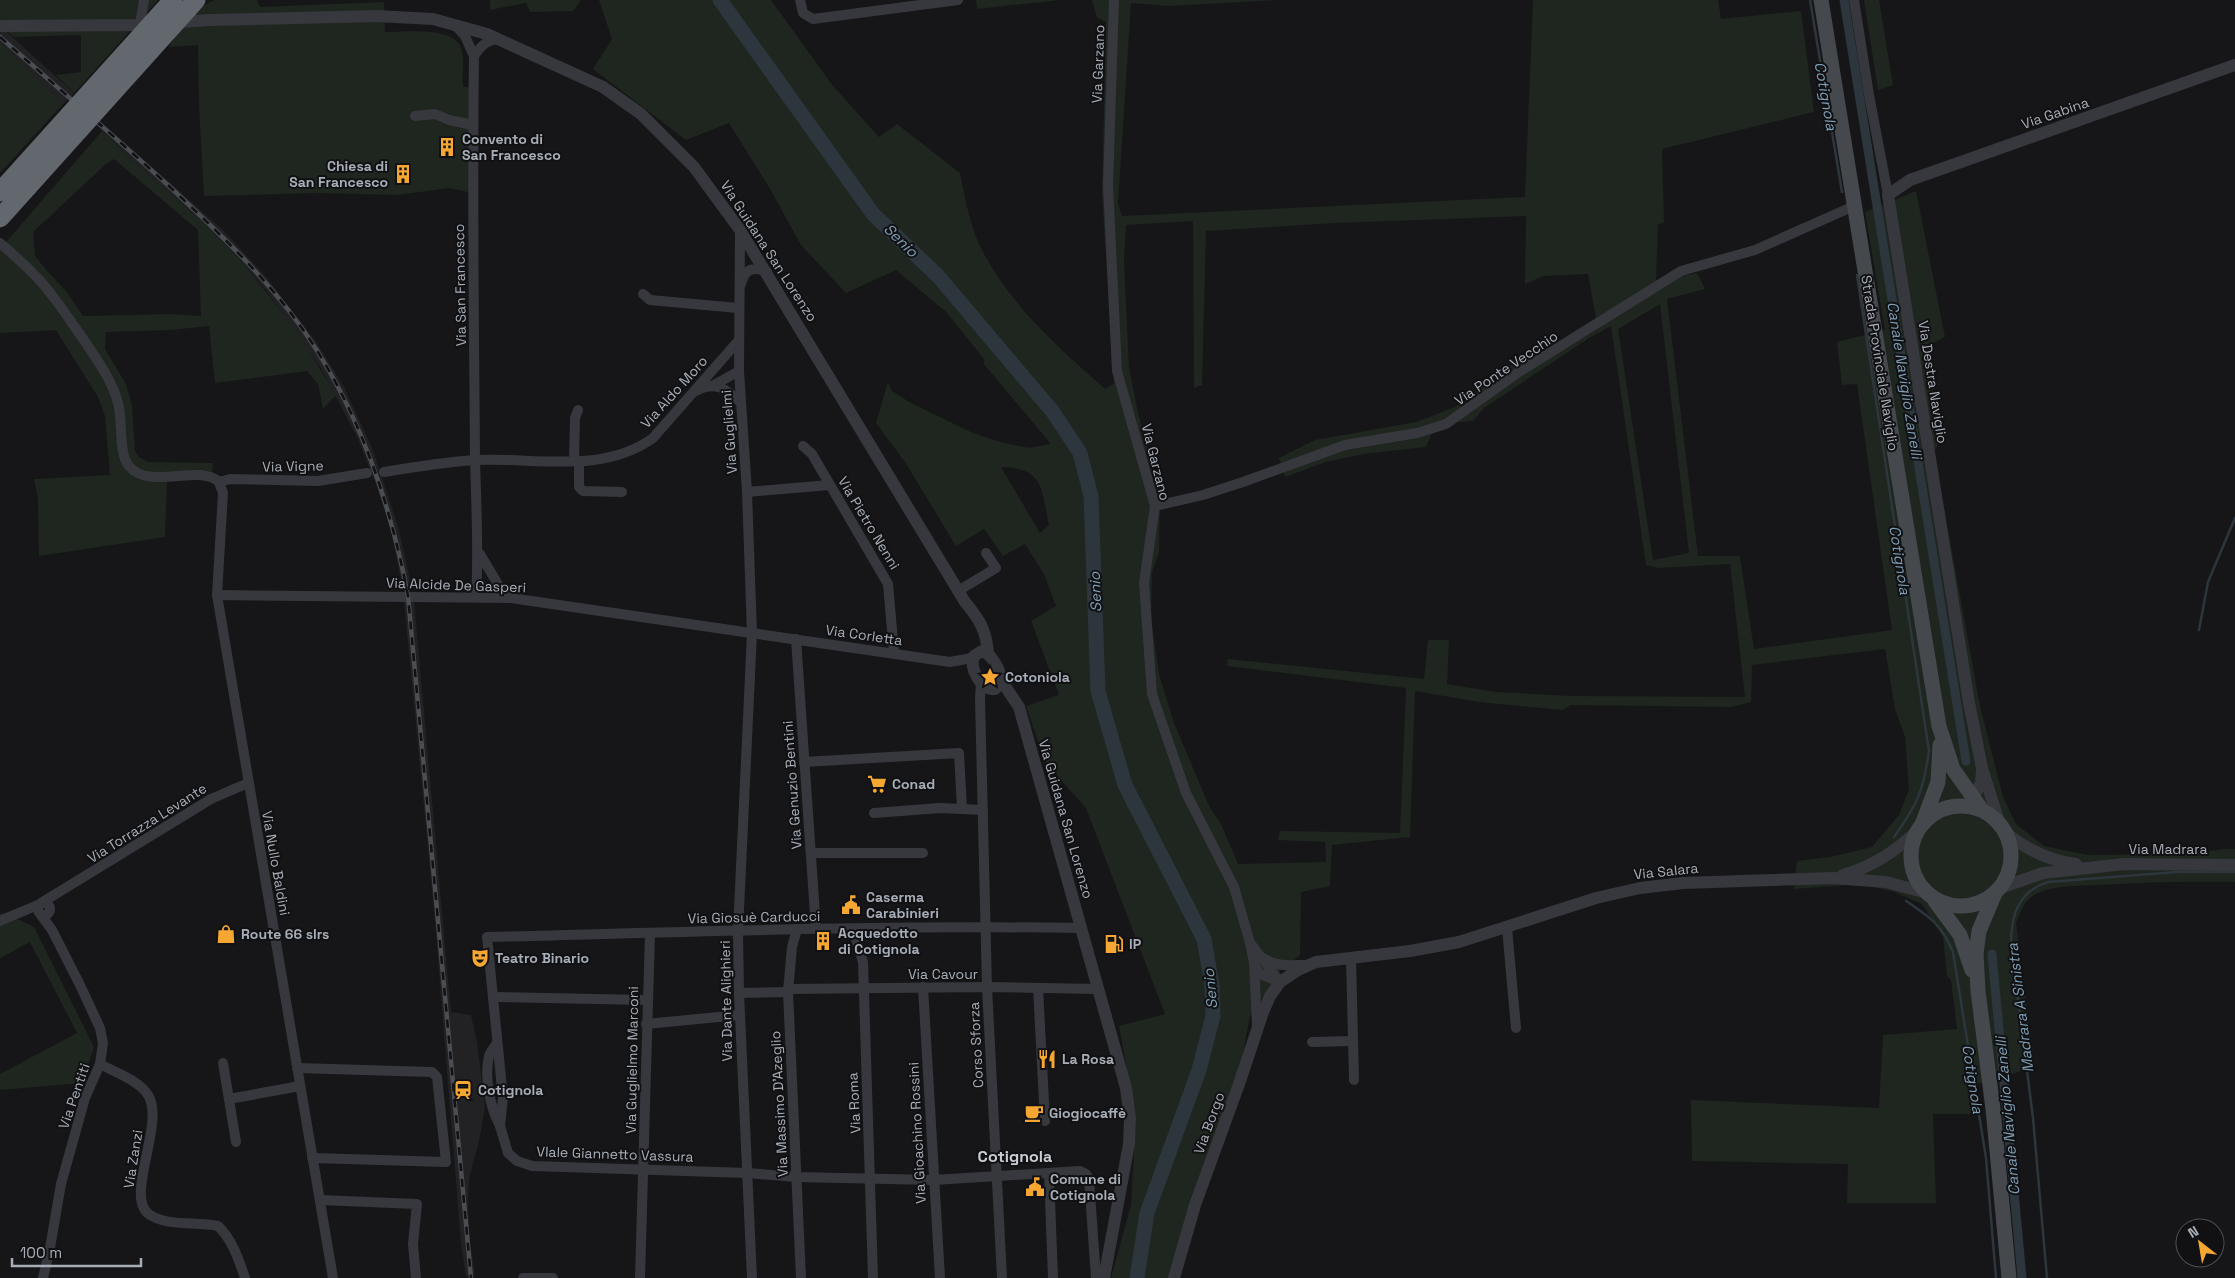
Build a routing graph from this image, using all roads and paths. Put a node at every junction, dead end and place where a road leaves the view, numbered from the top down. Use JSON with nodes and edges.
{"nodes":[{"id":1,"x":144,"y":0,"type":"edge"},
{"id":2,"x":173,"y":0,"type":"edge"},
{"id":3,"x":196,"y":0,"type":"edge"},
{"id":4,"x":800,"y":0,"type":"edge"},
{"id":5,"x":958,"y":0,"type":"edge"},
{"id":6,"x":1114,"y":0,"type":"edge"},
{"id":7,"x":1821,"y":0,"type":"edge"},
{"id":8,"x":1854,"y":0,"type":"edge"},
{"id":9,"x":454,"y":24,"type":"junction"},
{"id":10,"x":140,"y":25,"type":"junction"},
{"id":11,"x":0,"y":26,"type":"edge"},
{"id":12,"x":498,"y":39,"type":"junction"},
{"id":13,"x":474,"y":56,"type":"junction"},
{"id":14,"x":2235,"y":65,"type":"edge"},
{"id":15,"x":415,"y":116,"type":"dead end"},
{"id":16,"x":473,"y":125,"type":"junction"},
{"id":17,"x":0,"y":192,"type":"edge"},
{"id":18,"x":1888,"y":195,"type":"junction"},
{"id":19,"x":1854,"y":206,"type":"junction"},
{"id":20,"x":0,"y":218,"type":"edge"},
{"id":21,"x":740,"y":230,"type":"junction"},
{"id":22,"x":0,"y":243,"type":"edge"},
{"id":23,"x":767,"y":272,"type":"junction"},
{"id":24,"x":739,"y":292,"type":"junction"},
{"id":25,"x":644,"y":294,"type":"dead end"},
{"id":26,"x":738,"y":308,"type":"junction"},
{"id":27,"x":739,"y":340,"type":"junction"},
{"id":28,"x":710,"y":372,"type":"junction"},
{"id":29,"x":739,"y":372,"type":"junction"},
{"id":30,"x":714,"y":385,"type":"junction"},
{"id":31,"x":693,"y":392,"type":"junction"},
{"id":32,"x":741,"y":403,"type":"junction"},
{"id":33,"x":578,"y":410,"type":"dead end"},
{"id":34,"x":802,"y":446,"type":"dead end"},
{"id":35,"x":475,"y":460,"type":"junction"},
{"id":36,"x":577,"y":461,"type":"junction"},
{"id":37,"x":384,"y":472,"type":"dead end"},
{"id":38,"x":367,"y":473,"type":"dead end"},
{"id":39,"x":219,"y":482,"type":"junction"},
{"id":40,"x":829,"y":485,"type":"junction"},
{"id":41,"x":622,"y":492,"type":"dead end"},
{"id":42,"x":747,"y":492,"type":"junction"},
{"id":43,"x":1155,"y":506,"type":"junction"},
{"id":44,"x":479,"y":552,"type":"junction"},
{"id":45,"x":986,"y":552,"type":"dead end"},
{"id":46,"x":217,"y":595,"type":"junction"},
{"id":47,"x":961,"y":596,"type":"junction"},
{"id":48,"x":476,"y":597,"type":"junction"},
{"id":49,"x":511,"y":598,"type":"junction"},
{"id":50,"x":752,"y":633,"type":"junction"},
{"id":51,"x":796,"y":639,"type":"junction"},
{"id":52,"x":894,"y":652,"type":"junction"},
{"id":53,"x":979,"y":655,"type":"junction"},
{"id":54,"x":950,"y":662,"type":"junction"},
{"id":55,"x":1001,"y":680,"type":"junction"},
{"id":56,"x":985,"y":683,"type":"junction"},
{"id":57,"x":1021,"y":718,"type":"junction"},
{"id":58,"x":1939,"y":726,"type":"junction"},
{"id":59,"x":804,"y":762,"type":"junction"},
{"id":60,"x":1982,"y":768,"type":"junction"},
{"id":61,"x":248,"y":783,"type":"junction"},
{"id":62,"x":1974,"y":805,"type":"junction"},
{"id":63,"x":962,"y":809,"type":"junction"},
{"id":64,"x":984,"y":810,"type":"junction"},
{"id":65,"x":874,"y":813,"type":"dead end"},
{"id":66,"x":1919,"y":829,"type":"junction"},
{"id":67,"x":2003,"y":829,"type":"junction"},
{"id":68,"x":811,"y":853,"type":"junction"},
{"id":69,"x":923,"y":853,"type":"dead end"},
{"id":70,"x":1874,"y":864,"type":"junction"},
{"id":71,"x":2235,"y":865,"type":"edge"},
{"id":72,"x":2101,"y":867,"type":"junction"},
{"id":73,"x":1834,"y":878,"type":"junction"},
{"id":74,"x":1874,"y":880,"type":"junction"},
{"id":75,"x":1998,"y":891,"type":"junction"},
{"id":76,"x":1930,"y":896,"type":"junction"},
{"id":77,"x":43,"y":909,"type":"junction"},
{"id":78,"x":0,"y":921,"type":"edge"},
{"id":79,"x":985,"y":927,"type":"junction"},
{"id":80,"x":1081,"y":928,"type":"junction"},
{"id":81,"x":1507,"y":928,"type":"junction"},
{"id":82,"x":797,"y":929,"type":"junction"},
{"id":83,"x":816,"y":929,"type":"junction"},
{"id":84,"x":853,"y":929,"type":"junction"},
{"id":85,"x":738,"y":931,"type":"junction"},
{"id":86,"x":650,"y":933,"type":"junction"},
{"id":87,"x":1250,"y":943,"type":"junction"},
{"id":88,"x":1263,"y":957,"type":"junction"},
{"id":89,"x":1351,"y":957,"type":"junction"},
{"id":90,"x":1254,"y":963,"type":"junction"},
{"id":91,"x":1308,"y":965,"type":"junction"},
{"id":92,"x":1280,"y":982,"type":"junction"},
{"id":93,"x":923,"y":987,"type":"junction"},
{"id":94,"x":987,"y":987,"type":"junction"},
{"id":95,"x":863,"y":988,"type":"junction"},
{"id":96,"x":1038,"y":988,"type":"junction"},
{"id":97,"x":1098,"y":989,"type":"junction"},
{"id":98,"x":788,"y":991,"type":"junction"},
{"id":99,"x":1978,"y":991,"type":"junction"},
{"id":100,"x":739,"y":993,"type":"junction"},
{"id":101,"x":493,"y":997,"type":"junction"},
{"id":102,"x":647,"y":1000,"type":"junction"},
{"id":103,"x":739,"y":1016,"type":"junction"},
{"id":104,"x":646,"y":1024,"type":"junction"},
{"id":105,"x":1257,"y":1026,"type":"junction"},
{"id":106,"x":1516,"y":1028,"type":"dead end"},
{"id":107,"x":1353,"y":1041,"type":"junction"},
{"id":108,"x":1312,"y":1042,"type":"dead end"},
{"id":109,"x":224,"y":1063,"type":"dead end"},
{"id":110,"x":100,"y":1064,"type":"junction"},
{"id":111,"x":297,"y":1068,"type":"junction"},
{"id":112,"x":1354,"y":1080,"type":"dead end"},
{"id":113,"x":300,"y":1086,"type":"junction"},
{"id":114,"x":229,"y":1099,"type":"junction"},
{"id":115,"x":1045,"y":1121,"type":"dead end"},
{"id":116,"x":236,"y":1142,"type":"dead end"},
{"id":117,"x":312,"y":1158,"type":"junction"},
{"id":118,"x":643,"y":1169,"type":"junction"},
{"id":119,"x":746,"y":1173,"type":"junction"},
{"id":120,"x":1048,"y":1173,"type":"junction"},
{"id":121,"x":998,"y":1176,"type":"junction"},
{"id":122,"x":796,"y":1177,"type":"junction"},
{"id":123,"x":871,"y":1180,"type":"junction"},
{"id":124,"x":933,"y":1180,"type":"junction"},
{"id":125,"x":320,"y":1200,"type":"junction"},
{"id":126,"x":42,"y":1278,"type":"edge"},
{"id":127,"x":245,"y":1278,"type":"edge"},
{"id":128,"x":333,"y":1278,"type":"edge"},
{"id":129,"x":416,"y":1278,"type":"edge"},
{"id":130,"x":522,"y":1278,"type":"edge"},
{"id":131,"x":553,"y":1278,"type":"edge"},
{"id":132,"x":640,"y":1278,"type":"edge"},
{"id":133,"x":752,"y":1278,"type":"edge"},
{"id":134,"x":801,"y":1278,"type":"edge"},
{"id":135,"x":873,"y":1278,"type":"edge"},
{"id":136,"x":940,"y":1278,"type":"edge"},
{"id":137,"x":1002,"y":1278,"type":"edge"},
{"id":138,"x":1053,"y":1278,"type":"edge"},
{"id":139,"x":1096,"y":1278,"type":"edge"},
{"id":140,"x":1104,"y":1278,"type":"edge"},
{"id":141,"x":1174,"y":1278,"type":"edge"},
{"id":142,"x":2009,"y":1278,"type":"edge"}],
"edges":[{"from":1,"to":10,"type":"street"},
{"from":2,"to":17,"type":"highway","bridge":true},
{"from":3,"to":20,"type":"highway","bridge":true},
{"from":4,"to":5,"type":"street"},
{"from":6,"to":43,"type":"street","name":"Via Garzano"},
{"from":7,"to":19,"type":"main road","name":"Strada Provinciale Naviglio"},
{"from":8,"to":18,"type":"street","name":"Via Destra Naviglio"},
{"from":9,"to":10,"type":"street","name":"Via Guidana San Lorenzo"},
{"from":9,"to":12,"type":"street","name":"Via Guidana San Lorenzo"},
{"from":9,"to":13,"type":"street","name":"Via San Francesco"},
{"from":10,"to":11,"type":"street","name":"Via Guidana San Lorenzo"},
{"from":12,"to":13,"type":"street"},
{"from":12,"to":21,"type":"street","name":"Via Guidana San Lorenzo"},
{"from":13,"to":16,"type":"street","name":"Via San Francesco"},
{"from":14,"to":18,"type":"street","name":"Via Gabina"},
{"from":15,"to":16,"type":"street"},
{"from":16,"to":35,"type":"street","name":"Via San Francesco"},
{"from":18,"to":60,"type":"street","name":"Via Destra Naviglio"},
{"from":19,"to":43,"type":"street","name":"Via Ponte Vecchio"},
{"from":19,"to":58,"type":"main road","name":"Strada Provinciale Naviglio"},
{"from":21,"to":23,"type":"street","name":"Via Guidana San Lorenzo"},
{"from":21,"to":24,"type":"street","name":"Via Guglielmi"},
{"from":22,"to":39,"type":"street"},
{"from":23,"to":24,"type":"street"},
{"from":23,"to":47,"type":"street","name":"Via Guidana San Lorenzo"},
{"from":24,"to":26,"type":"street","name":"Via Guglielmi"},
{"from":25,"to":26,"type":"street"},
{"from":26,"to":27,"type":"street","name":"Via Guglielmi"},
{"from":27,"to":28,"type":"street","name":"Via Aldo Moro"},
{"from":27,"to":29,"type":"street","name":"Via Guglielmi"},
{"from":28,"to":29,"type":"street"},
{"from":28,"to":31,"type":"street","name":"Via Aldo Moro"},
{"from":29,"to":30,"type":"street"},
{"from":29,"to":32,"type":"street","name":"Via Guglielmi"},
{"from":30,"to":31,"type":"street"},
{"from":30,"to":32,"type":"street"},
{"from":31,"to":36,"type":"street","name":"Via Aldo Moro"},
{"from":32,"to":42,"type":"street","name":"Via Guglielmi"},
{"from":33,"to":36,"type":"street"},
{"from":34,"to":40,"type":"street","name":"Via Pietro Nenni"},
{"from":35,"to":36,"type":"street","name":"Via Aldo Moro"},
{"from":35,"to":37,"type":"street","name":"Via Aldo Moro"},
{"from":35,"to":44,"type":"street","name":"Via San Francesco"},
{"from":36,"to":41,"type":"street"},
{"from":38,"to":39,"type":"street","name":"Via Vigne"},
{"from":39,"to":46,"type":"street","name":"Via Nullo Baldini"},
{"from":40,"to":42,"type":"street"},
{"from":40,"to":52,"type":"street","name":"Via Pietro Nenni"},
{"from":42,"to":50,"type":"street","name":"Via Guglielmi"},
{"from":43,"to":87,"type":"street","name":"Via Garzano"},
{"from":44,"to":48,"type":"street","name":"Via San Francesco"},
{"from":44,"to":49,"type":"street","name":"Via San Francesco"},
{"from":45,"to":47,"type":"street"},
{"from":46,"to":48,"type":"street","name":"Via Alcide De Gasperi"},
{"from":46,"to":61,"type":"street","name":"Via Nullo Baldini"},
{"from":47,"to":53,"type":"street","name":"Via Guidana San Lorenzo"},
{"from":48,"to":49,"type":"street","name":"Via Alcide De Gasperi"},
{"from":49,"to":50,"type":"street","name":"Via Alcide De Gasperi"},
{"from":50,"to":51,"type":"street","name":"Via Corletta"},
{"from":50,"to":85,"type":"street","name":"Via Dante Alighieri"},
{"from":51,"to":52,"type":"street","name":"Via Corletta"},
{"from":51,"to":59,"type":"street","name":"Via Genuzio Bentini"},
{"from":52,"to":54,"type":"street","name":"Via Corletta"},
{"from":53,"to":54,"type":"street","name":"Via Corletta"},
{"from":53,"to":55,"type":"street","name":"Via Guidana San Lorenzo"},
{"from":53,"to":56,"type":"street"},
{"from":54,"to":56,"type":"street"},
{"from":55,"to":56,"type":"street"},
{"from":55,"to":57,"type":"street","name":"Via Guidana San Lorenzo"},
{"from":56,"to":57,"type":"street","name":"Via Guidana San Lorenzo"},
{"from":56,"to":64,"type":"street","name":"Corso Sforza"},
{"from":57,"to":80,"type":"street","name":"Via Guidana San Lorenzo"},
{"from":58,"to":62,"type":"main road","name":"Strada Provinciale Naviglio"},
{"from":58,"to":66,"type":"main road","name":"Strada Provinciale Naviglio"},
{"from":59,"to":63,"type":"street"},
{"from":59,"to":68,"type":"street","name":"Via Genuzio Bentini"},
{"from":60,"to":62,"type":"street","name":"Via Destra Naviglio"},
{"from":60,"to":67,"type":"street","name":"Via Destra Naviglio"},
{"from":61,"to":77,"type":"street","name":"Via Torrazza Levante"},
{"from":61,"to":111,"type":"street","name":"Via Nullo Baldini"},
{"from":62,"to":66,"type":"main road","name":"Strada Provinciale Naviglio"},
{"from":62,"to":67,"type":"main road","name":"Strada Provinciale Naviglio"},
{"from":63,"to":64,"type":"street"},
{"from":63,"to":65,"type":"street"},
{"from":64,"to":79,"type":"street","name":"Corso Sforza"},
{"from":66,"to":70,"type":"street","name":"Via Salara"},
{"from":66,"to":76,"type":"main road","name":"Strada Provinciale Naviglio"},
{"from":67,"to":72,"type":"street","name":"Via Madrara"},
{"from":67,"to":75,"type":"main road","name":"Strada Provinciale Naviglio"},
{"from":68,"to":69,"type":"street"},
{"from":68,"to":83,"type":"street","name":"Via Genuzio Bentini"},
{"from":70,"to":73,"type":"street","name":"Via Salara"},
{"from":70,"to":74,"type":"street"},
{"from":71,"to":72,"type":"street","name":"Via Madrara"},
{"from":72,"to":75,"type":"street","name":"Via Madrara"},
{"from":73,"to":74,"type":"street","name":"Via Salara"},
{"from":73,"to":81,"type":"street","name":"Via Salara"},
{"from":74,"to":76,"type":"street","name":"Via Salara"},
{"from":75,"to":76,"type":"main road"},
{"from":75,"to":99,"type":"main road","name":"Strada Provinciale Naviglio"},
{"from":76,"to":99,"type":"main road","name":"Strada Provinciale Naviglio"},
{"from":77,"to":78,"type":"street"},
{"from":77,"to":110,"type":"street","name":"Via Pentiti"},
{"from":79,"to":80,"type":"street","name":"Via Giosuè Carducci"},
{"from":79,"to":84,"type":"street","name":"Via Giosuè Carducci"},
{"from":79,"to":94,"type":"street","name":"Corso Sforza"},
{"from":80,"to":97,"type":"street","name":"Via Guidana San Lorenzo"},
{"from":81,"to":89,"type":"street","name":"Via Salara"},
{"from":81,"to":106,"type":"street"},
{"from":82,"to":83,"type":"street","name":"Via Giosuè Carducci"},
{"from":82,"to":85,"type":"street","name":"Via Giosuè Carducci"},
{"from":82,"to":98,"type":"street","name":"Via Massimo D'Azeglio"},
{"from":83,"to":84,"type":"street","name":"Via Giosuè Carducci"},
{"from":84,"to":95,"type":"street","name":"Via Roma"},
{"from":85,"to":86,"type":"street","name":"Via Giosuè Carducci"},
{"from":85,"to":100,"type":"street","name":"Via Dante Alighieri"},
{"from":86,"to":101,"type":"street","name":"Via Giosuè Carducci"},
{"from":86,"to":102,"type":"street","name":"Via Guglielmo Marconi"},
{"from":87,"to":88,"type":"street"},
{"from":87,"to":90,"type":"street","name":"Via Garzano"},
{"from":88,"to":91,"type":"street"},
{"from":88,"to":92,"type":"street"},
{"from":89,"to":91,"type":"street","name":"Via Salara"},
{"from":89,"to":107,"type":"street"},
{"from":90,"to":92,"type":"street"},
{"from":90,"to":105,"type":"street","name":"Via Garzano"},
{"from":91,"to":92,"type":"street","name":"Via Salara"},
{"from":92,"to":105,"type":"street","name":"Via Borgo"},
{"from":93,"to":94,"type":"street","name":"Via Cavour"},
{"from":93,"to":95,"type":"street","name":"Via Cavour"},
{"from":93,"to":124,"type":"street","name":"Via Gioachino Rossini"},
{"from":94,"to":96,"type":"street","name":"Via Cavour"},
{"from":94,"to":121,"type":"street","name":"Corso Sforza"},
{"from":95,"to":98,"type":"street","name":"Via Cavour"},
{"from":95,"to":123,"type":"street","name":"Via Roma"},
{"from":96,"to":97,"type":"street","name":"Via Cavour"},
{"from":96,"to":115,"type":"street"},
{"from":97,"to":140,"type":"street","name":"Via Guidana San Lorenzo"},
{"from":98,"to":100,"type":"street","name":"Via Cavour"},
{"from":98,"to":122,"type":"street","name":"Via Massimo D'Azeglio"},
{"from":99,"to":142,"type":"main road","name":"Strada Provinciale Naviglio"},
{"from":100,"to":103,"type":"street","name":"Via Dante Alighieri"},
{"from":101,"to":102,"type":"street"},
{"from":101,"to":118,"type":"street","name":"VIale Giannetto Vassura"},
{"from":102,"to":104,"type":"street","name":"Via Guglielmo Marconi"},
{"from":103,"to":104,"type":"street"},
{"from":103,"to":119,"type":"street","name":"Via Dante Alighieri"},
{"from":104,"to":118,"type":"street","name":"Via Guglielmo Marconi"},
{"from":105,"to":141,"type":"street","name":"Via Borgo"},
{"from":107,"to":108,"type":"street"},
{"from":107,"to":112,"type":"street"},
{"from":109,"to":114,"type":"street"},
{"from":110,"to":126,"type":"street","name":"Via Pentiti"},
{"from":110,"to":127,"type":"street","name":"Via Zanzi"},
{"from":111,"to":113,"type":"street","name":"Via Nullo Baldini"},
{"from":111,"to":117,"type":"street"},
{"from":113,"to":114,"type":"street"},
{"from":113,"to":117,"type":"street","name":"Via Nullo Baldini"},
{"from":114,"to":116,"type":"street"},
{"from":117,"to":125,"type":"street","name":"Via Nullo Baldini"},
{"from":118,"to":119,"type":"street","name":"VIale Giannetto Vassura"},
{"from":118,"to":132,"type":"street","name":"Via Guglielmo Marconi"},
{"from":119,"to":122,"type":"street","name":"VIale Giannetto Vassura"},
{"from":119,"to":133,"type":"street","name":"Via Dante Alighieri"},
{"from":120,"to":121,"type":"street","name":"VIale Giannetto Vassura"},
{"from":120,"to":138,"type":"street"},
{"from":120,"to":139,"type":"street","name":"VIale Giannetto Vassura"},
{"from":121,"to":124,"type":"street","name":"VIale Giannetto Vassura"},
{"from":121,"to":137,"type":"street","name":"Corso Sforza"},
{"from":122,"to":123,"type":"street","name":"VIale Giannetto Vassura"},
{"from":122,"to":134,"type":"street","name":"Via Massimo D'Azeglio"},
{"from":123,"to":124,"type":"street","name":"VIale Giannetto Vassura"},
{"from":123,"to":135,"type":"street","name":"Via Roma"},
{"from":124,"to":136,"type":"street","name":"Via Gioachino Rossini"},
{"from":125,"to":128,"type":"street","name":"Via Nullo Baldini"},
{"from":125,"to":129,"type":"street"},
{"from":130,"to":131,"type":"street"}]}
